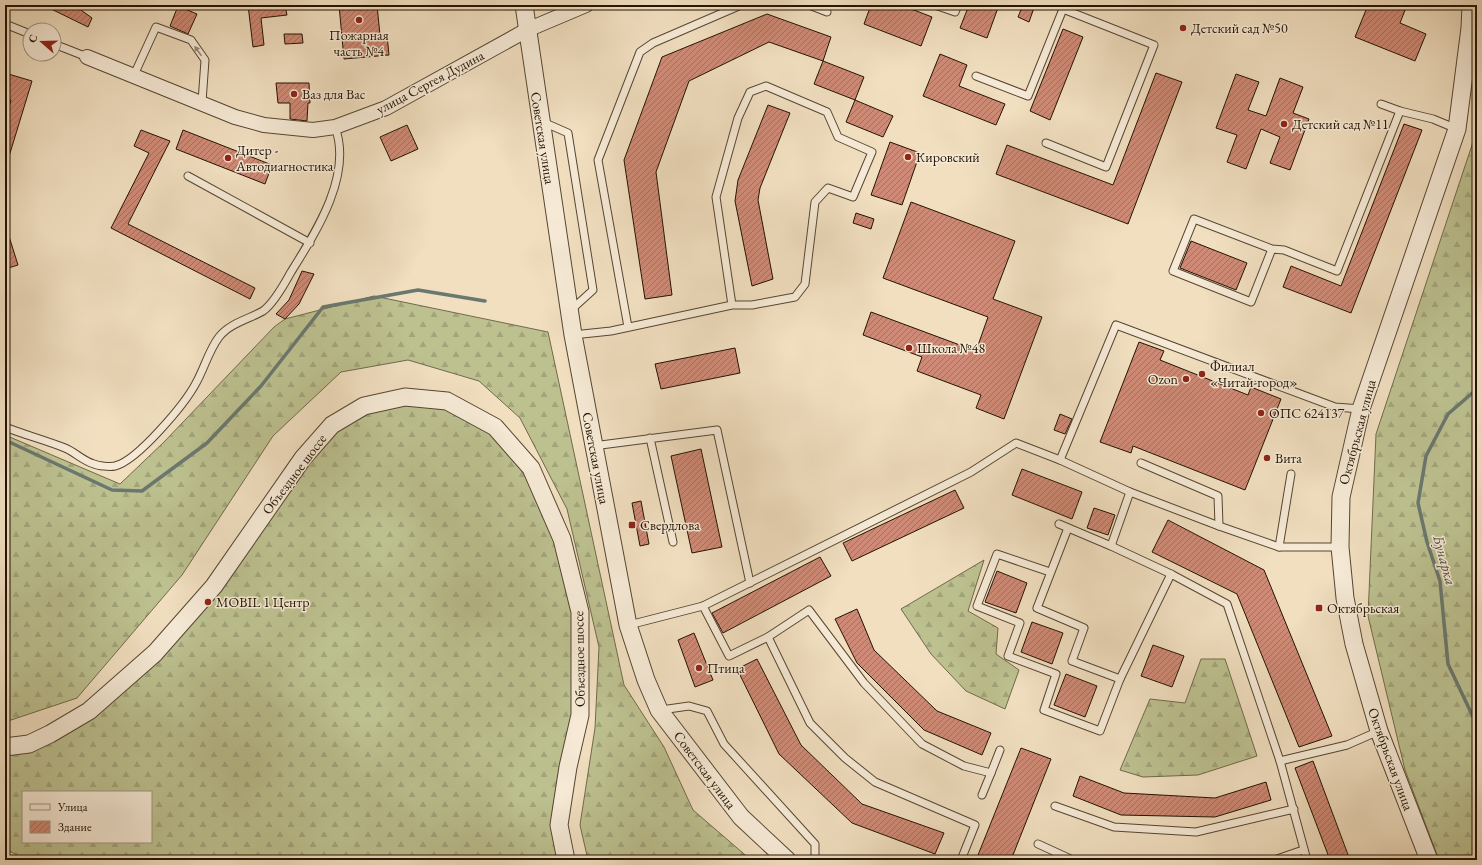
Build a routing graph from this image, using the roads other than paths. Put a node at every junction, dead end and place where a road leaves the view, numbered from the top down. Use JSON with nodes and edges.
{"nodes":[{"id":1,"x":524,"y":5,"type":"edge"},
{"id":2,"x":586,"y":5,"type":"edge"},
{"id":3,"x":741,"y":5,"type":"edge"},
{"id":4,"x":809,"y":5,"type":"edge"},
{"id":5,"x":935,"y":5,"type":"edge"},
{"id":6,"x":958,"y":5,"type":"edge"},
{"id":7,"x":1471,"y":5,"type":"edge"},
{"id":8,"x":1062,"y":7,"type":"edge"},
{"id":9,"x":827,"y":12,"type":"dead end"},
{"id":10,"x":5,"y":24,"type":"edge"},
{"id":11,"x":527,"y":30,"type":"junction"},
{"id":12,"x":22,"y":31,"type":"edge"},
{"id":13,"x":62,"y":47,"type":"edge"},
{"id":14,"x":87,"y":57,"type":"joint"},
{"id":15,"x":134,"y":75,"type":"junction"},
{"id":16,"x":976,"y":76,"type":"dead end"},
{"id":17,"x":202,"y":102,"type":"junction"},
{"id":18,"x":1381,"y":104,"type":"dead end"},
{"id":19,"x":1400,"y":111,"type":"junction"},
{"id":20,"x":540,"y":120,"type":"junction"},
{"id":21,"x":335,"y":127,"type":"junction"},
{"id":22,"x":1457,"y":129,"type":"junction"},
{"id":23,"x":1046,"y":143,"type":"dead end"},
{"id":24,"x":188,"y":176,"type":"dead end"},
{"id":25,"x":310,"y":242,"type":"junction"},
{"id":26,"x":1272,"y":249,"type":"junction"},
{"id":27,"x":732,"y":305,"type":"junction"},
{"id":28,"x":569,"y":311,"type":"junction"},
{"id":29,"x":628,"y":327,"type":"junction"},
{"id":30,"x":573,"y":335,"type":"junction"},
{"id":31,"x":1361,"y":409,"type":"junction"},
{"id":32,"x":5,"y":427,"type":"edge"},
{"id":33,"x":650,"y":438,"type":"junction"},
{"id":34,"x":593,"y":446,"type":"junction"},
{"id":35,"x":1060,"y":460,"type":"junction"},
{"id":36,"x":1141,"y":463,"type":"dead end"},
{"id":37,"x":1291,"y":474,"type":"dead end"},
{"id":38,"x":1130,"y":492,"type":"junction"},
{"id":39,"x":1059,"y":524,"type":"dead end"},
{"id":40,"x":1220,"y":526,"type":"junction"},
{"id":41,"x":1068,"y":528,"type":"junction"},
{"id":42,"x":673,"y":542,"type":"dead end"},
{"id":43,"x":1111,"y":546,"type":"junction"},
{"id":44,"x":1279,"y":547,"type":"junction"},
{"id":45,"x":1340,"y":547,"type":"junction"},
{"id":46,"x":1050,"y":572,"type":"junction"},
{"id":47,"x":1171,"y":574,"type":"junction"},
{"id":48,"x":750,"y":583,"type":"junction"},
{"id":49,"x":703,"y":606,"type":"junction"},
{"id":50,"x":628,"y":625,"type":"junction"},
{"id":51,"x":768,"y":637,"type":"junction"},
{"id":52,"x":1120,"y":678,"type":"junction"},
{"id":53,"x":659,"y":710,"type":"junction"},
{"id":54,"x":1379,"y":731,"type":"junction"},
{"id":55,"x":5,"y":747,"type":"edge"},
{"id":56,"x":1000,"y":750,"type":"dead end"},
{"id":57,"x":1280,"y":761,"type":"junction"},
{"id":58,"x":991,"y":773,"type":"junction"},
{"id":59,"x":982,"y":795,"type":"dead end"},
{"id":60,"x":1055,"y":806,"type":"dead end"},
{"id":61,"x":1294,"y":809,"type":"junction"},
{"id":62,"x":1038,"y":844,"type":"dead end"},
{"id":63,"x":1303,"y":850,"type":"junction"},
{"id":64,"x":566,"y":860,"type":"edge"},
{"id":65,"x":787,"y":860,"type":"edge"},
{"id":66,"x":813,"y":860,"type":"edge"},
{"id":67,"x":961,"y":860,"type":"edge"},
{"id":68,"x":1072,"y":860,"type":"edge"},
{"id":69,"x":1274,"y":860,"type":"edge"},
{"id":70,"x":1307,"y":860,"type":"edge"},
{"id":71,"x":1429,"y":860,"type":"edge"}],
"edges":[{"from":1,"to":11,"type":"street","name":"Советская улица"},
{"from":2,"to":11,"type":"street","name":"улица Сергея Дудина"},
{"from":3,"to":29,"type":"lane"},
{"from":4,"to":9,"type":"lane"},
{"from":5,"to":6,"type":"lane"},
{"from":7,"to":22,"type":"street","name":"Октябрьская улица"},
{"from":8,"to":16,"type":"lane"},
{"from":8,"to":23,"type":"lane"},
{"from":10,"to":12,"type":"lane"},
{"from":11,"to":20,"type":"street","name":"Советская улица"},
{"from":11,"to":21,"type":"street","name":"улица Сергея Дудина"},
{"from":13,"to":14,"type":"lane"},
{"from":14,"to":15,"type":"street","name":"улица Сергея Дудина"},
{"from":15,"to":17,"type":"street","name":"улица Сергея Дудина"},
{"from":17,"to":15,"type":"lane","one_way":true},
{"from":17,"to":21,"type":"street","name":"улица Сергея Дудина"},
{"from":18,"to":19,"type":"lane"},
{"from":19,"to":22,"type":"lane"},
{"from":19,"to":26,"type":"lane"},
{"from":20,"to":28,"type":"street","name":"Советская улица"},
{"from":20,"to":28,"type":"lane"},
{"from":21,"to":25,"type":"lane"},
{"from":22,"to":31,"type":"street","name":"Октябрьская улица"},
{"from":24,"to":25,"type":"lane"},
{"from":25,"to":32,"type":"lane"},
{"from":26,"to":26,"type":"lane"},
{"from":27,"to":27,"type":"lane"},
{"from":27,"to":29,"type":"lane"},
{"from":28,"to":30,"type":"street","name":"Советская улица"},
{"from":29,"to":30,"type":"lane"},
{"from":30,"to":34,"type":"street","name":"Советская улица"},
{"from":31,"to":35,"type":"lane"},
{"from":31,"to":45,"type":"street","name":"Октябрьская улица"},
{"from":33,"to":34,"type":"lane"},
{"from":33,"to":42,"type":"lane"},
{"from":33,"to":48,"type":"lane"},
{"from":34,"to":50,"type":"street","name":"Советская улица"},
{"from":35,"to":38,"type":"lane"},
{"from":35,"to":48,"type":"lane"},
{"from":36,"to":40,"type":"lane"},
{"from":37,"to":44,"type":"lane"},
{"from":38,"to":40,"type":"lane"},
{"from":38,"to":43,"type":"lane"},
{"from":39,"to":41,"type":"lane"},
{"from":40,"to":44,"type":"lane"},
{"from":41,"to":43,"type":"lane"},
{"from":41,"to":46,"type":"lane"},
{"from":43,"to":47,"type":"lane"},
{"from":44,"to":45,"type":"lane"},
{"from":45,"to":54,"type":"street","name":"Октябрьская улица"},
{"from":46,"to":52,"type":"lane"},
{"from":46,"to":52,"type":"lane"},
{"from":47,"to":52,"type":"lane"},
{"from":47,"to":57,"type":"lane"},
{"from":48,"to":49,"type":"lane"},
{"from":49,"to":50,"type":"lane"},
{"from":49,"to":51,"type":"lane"},
{"from":50,"to":53,"type":"street","name":"Советская улица"},
{"from":51,"to":58,"type":"lane"},
{"from":51,"to":67,"type":"lane"},
{"from":53,"to":65,"type":"street","name":"Советская улица"},
{"from":53,"to":66,"type":"lane"},
{"from":54,"to":57,"type":"lane"},
{"from":54,"to":71,"type":"street","name":"Октябрьская улица"},
{"from":55,"to":64,"type":"street","name":"Объездное шоссе"},
{"from":56,"to":58,"type":"lane"},
{"from":57,"to":61,"type":"lane"},
{"from":58,"to":59,"type":"lane"},
{"from":60,"to":61,"type":"lane"},
{"from":61,"to":63,"type":"lane"},
{"from":62,"to":68,"type":"lane"},
{"from":63,"to":69,"type":"lane"},
{"from":63,"to":70,"type":"lane"}]}
